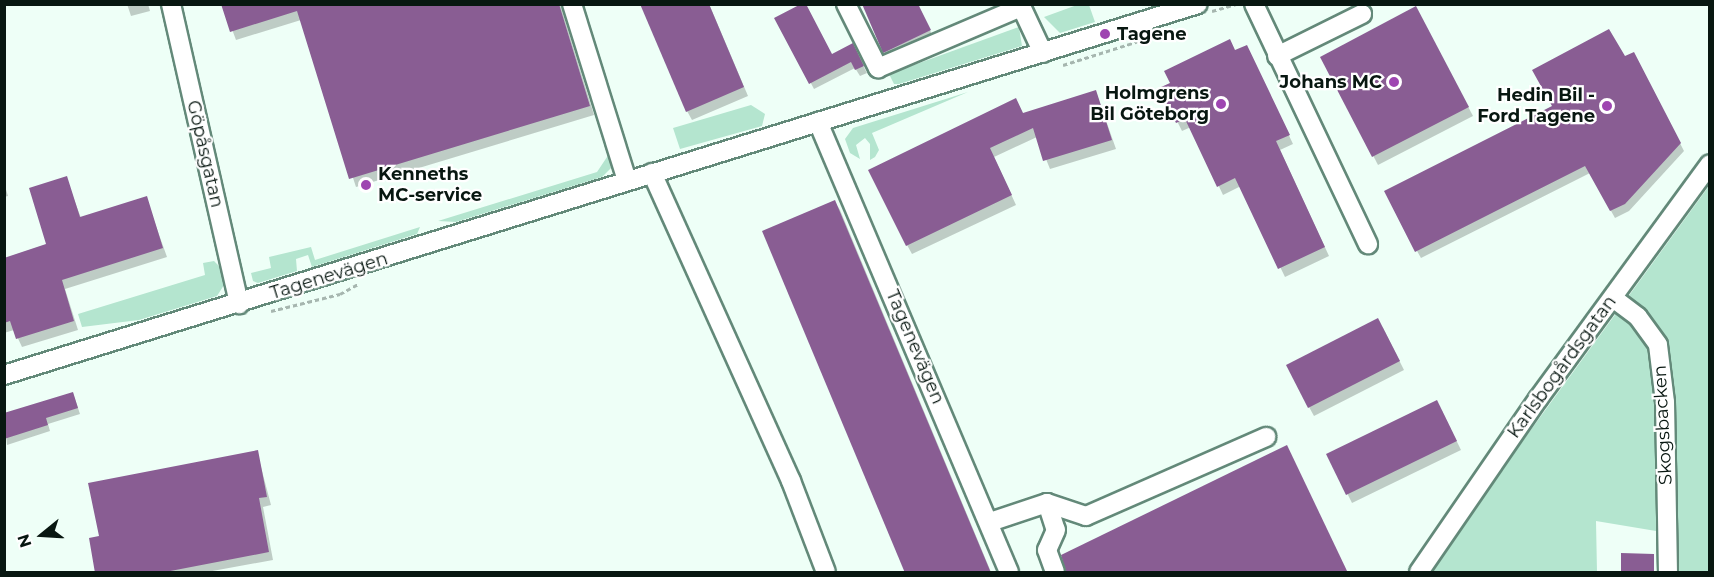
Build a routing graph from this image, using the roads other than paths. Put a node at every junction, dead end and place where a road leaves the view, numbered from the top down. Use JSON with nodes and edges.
{"nodes":[{"id":1,"x":171,"y":4,"type":"edge"},
{"id":2,"x":572,"y":4,"type":"edge"},
{"id":3,"x":846,"y":4,"type":"edge"},
{"id":4,"x":1198,"y":4,"type":"edge"},
{"id":5,"x":1254,"y":4,"type":"edge"},
{"id":6,"x":1020,"y":6,"type":"edge"},
{"id":7,"x":1362,"y":14,"type":"dead end"},
{"id":8,"x":1043,"y":53,"type":"junction"},
{"id":9,"x":1277,"y":56,"type":"junction"},
{"id":10,"x":818,"y":122,"type":"junction"},
{"id":11,"x":1710,"y":164,"type":"edge"},
{"id":12,"x":652,"y":173,"type":"junction"},
{"id":13,"x":627,"y":181,"type":"junction"},
{"id":14,"x":1368,"y":244,"type":"dead end"},
{"id":15,"x":1612,"y":298,"type":"junction"},
{"id":16,"x":239,"y":304,"type":"junction"},
{"id":17,"x":4,"y":375,"type":"edge"},
{"id":18,"x":1266,"y":436,"type":"dead end"},
{"id":19,"x":1047,"y":503,"type":"junction"},
{"id":20,"x":990,"y":522,"type":"junction"},
{"id":21,"x":826,"y":573,"type":"edge"},
{"id":22,"x":1009,"y":573,"type":"edge"},
{"id":23,"x":1055,"y":573,"type":"edge"},
{"id":24,"x":1419,"y":573,"type":"edge"},
{"id":25,"x":1668,"y":573,"type":"edge"}],
"edges":[{"from":1,"to":16,"type":"street","name":"Göpåsgatan"},
{"from":2,"to":13,"type":"street"},
{"from":3,"to":6,"type":"street"},
{"from":4,"to":8,"type":"street","name":"Tagenevägen"},
{"from":5,"to":9,"type":"street"},
{"from":6,"to":8,"type":"street"},
{"from":7,"to":9,"type":"street"},
{"from":8,"to":10,"type":"street","name":"Tagenevägen"},
{"from":9,"to":14,"type":"street"},
{"from":10,"to":12,"type":"street","name":"Tagenevägen"},
{"from":10,"to":20,"type":"street","name":"Tagenevägen"},
{"from":11,"to":15,"type":"street","name":"Karlsbogårdsgatan"},
{"from":12,"to":13,"type":"street","name":"Tagenevägen"},
{"from":12,"to":21,"type":"street"},
{"from":13,"to":16,"type":"street","name":"Tagenevägen"},
{"from":15,"to":24,"type":"street","name":"Karlsbogårdsgatan"},
{"from":15,"to":25,"type":"street","name":"Skogsbacken"},
{"from":16,"to":17,"type":"street","name":"Tagenevägen"},
{"from":18,"to":19,"type":"street"},
{"from":19,"to":20,"type":"street"},
{"from":19,"to":23,"type":"street"},
{"from":20,"to":22,"type":"street","name":"Tagenevägen"}]}
